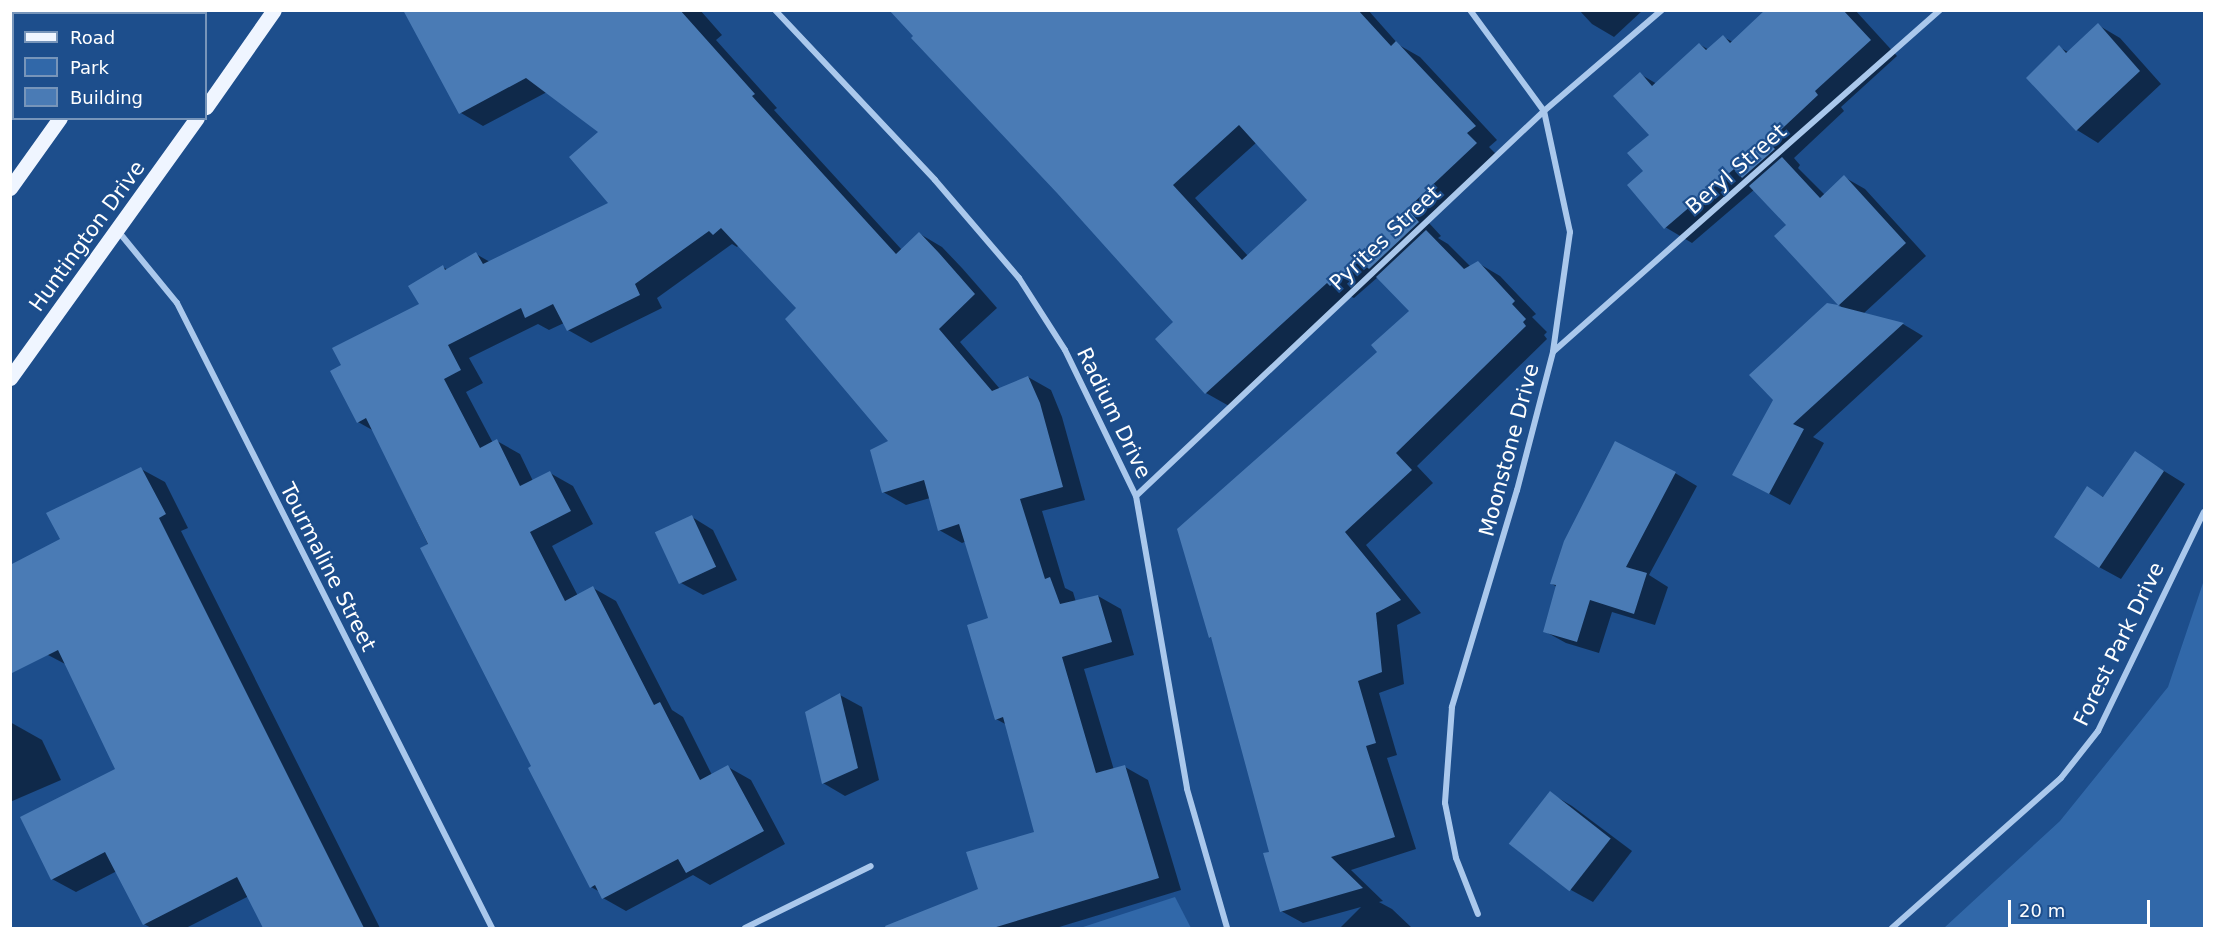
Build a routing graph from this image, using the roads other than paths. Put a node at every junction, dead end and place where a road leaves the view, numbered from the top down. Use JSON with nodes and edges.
{"nodes":[{"id":1,"x":274,"y":10,"type":"edge"},
{"id":2,"x":775,"y":10,"type":"edge"},
{"id":3,"x":1470,"y":10,"type":"edge"},
{"id":4,"x":1662,"y":10,"type":"edge"},
{"id":5,"x":1940,"y":10,"type":"edge"},
{"id":6,"x":207,"y":106,"type":"edge"},
{"id":7,"x":1544,"y":111,"type":"junction"},
{"id":8,"x":59,"y":120,"type":"edge"},
{"id":9,"x":196,"y":120,"type":"edge"},
{"id":10,"x":10,"y":188,"type":"edge"},
{"id":11,"x":118,"y":231,"type":"junction"},
{"id":12,"x":1553,"y":352,"type":"junction"},
{"id":13,"x":10,"y":378,"type":"edge"},
{"id":14,"x":1137,"y":496,"type":"junction"},
{"id":15,"x":2205,"y":512,"type":"edge"},
{"id":16,"x":871,"y":866,"type":"dead end"},
{"id":17,"x":1478,"y":914,"type":"dead end"},
{"id":18,"x":492,"y":928,"type":"edge"},
{"id":19,"x":745,"y":928,"type":"edge"},
{"id":20,"x":1227,"y":928,"type":"edge"},
{"id":21,"x":1892,"y":928,"type":"edge"}],
"edges":[{"from":1,"to":6,"type":"main road"},
{"from":2,"to":14,"type":"street","name":"Radium Drive"},
{"from":3,"to":7,"type":"street","name":"Moonstone Drive"},
{"from":4,"to":7,"type":"street","name":"Pyrites Street"},
{"from":5,"to":12,"type":"street","name":"Beryl Street"},
{"from":7,"to":12,"type":"street","name":"Moonstone Drive"},
{"from":7,"to":14,"type":"street","name":"Pyrites Street"},
{"from":8,"to":10,"type":"main road"},
{"from":9,"to":11,"type":"main road","name":"Huntington Drive"},
{"from":11,"to":13,"type":"main road","name":"Huntington Drive"},
{"from":11,"to":18,"type":"street","name":"Tourmaline Street"},
{"from":12,"to":17,"type":"street","name":"Moonstone Drive"},
{"from":14,"to":20,"type":"street","name":"Radium Drive"},
{"from":15,"to":21,"type":"street","name":"Forest Park Drive"},
{"from":16,"to":19,"type":"street"}]}
